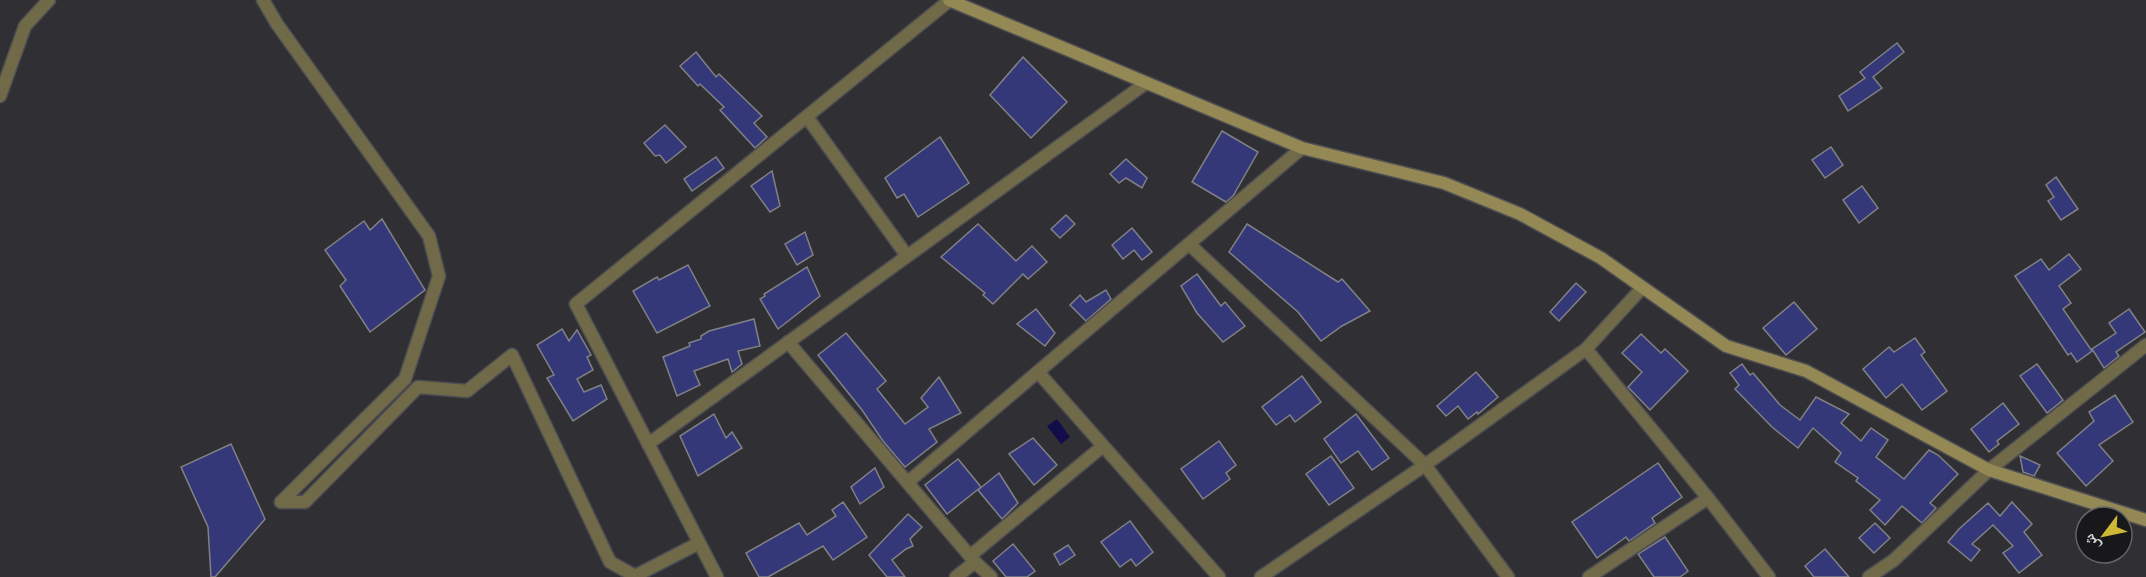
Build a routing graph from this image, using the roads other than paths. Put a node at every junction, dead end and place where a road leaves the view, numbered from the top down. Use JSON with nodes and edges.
{"nodes":[{"id":1,"x":49,"y":0,"type":"edge"},
{"id":2,"x":263,"y":0,"type":"edge"},
{"id":3,"x":950,"y":0,"type":"edge"},
{"id":4,"x":1146,"y":83,"type":"junction"},
{"id":5,"x":0,"y":96,"type":"edge"},
{"id":6,"x":807,"y":117,"type":"junction"},
{"id":7,"x":1302,"y":148,"type":"junction"},
{"id":8,"x":1189,"y":244,"type":"junction"},
{"id":9,"x":907,"y":256,"type":"junction"},
{"id":10,"x":1642,"y":288,"type":"junction"},
{"id":11,"x":788,"y":342,"type":"junction"},
{"id":12,"x":2146,"y":345,"type":"edge"},
{"id":13,"x":1586,"y":349,"type":"junction"},
{"id":14,"x":1038,"y":372,"type":"junction"},
{"id":15,"x":648,"y":444,"type":"junction"},
{"id":16,"x":1103,"y":446,"type":"junction"},
{"id":17,"x":1425,"y":465,"type":"junction"},
{"id":18,"x":1989,"y":470,"type":"junction"},
{"id":19,"x":908,"y":483,"type":"junction"},
{"id":20,"x":1708,"y":498,"type":"junction"},
{"id":21,"x":2146,"y":520,"type":"edge"},
{"id":22,"x":699,"y":543,"type":"junction"},
{"id":23,"x":972,"y":559,"type":"junction"},
{"id":24,"x":717,"y":577,"type":"edge"},
{"id":25,"x":956,"y":577,"type":"edge"},
{"id":26,"x":991,"y":577,"type":"edge"},
{"id":27,"x":1219,"y":577,"type":"edge"},
{"id":28,"x":1262,"y":577,"type":"edge"},
{"id":29,"x":1508,"y":577,"type":"edge"},
{"id":30,"x":1589,"y":577,"type":"edge"},
{"id":31,"x":1769,"y":577,"type":"edge"},
{"id":32,"x":1869,"y":577,"type":"edge"}],
"edges":[{"from":1,"to":5,"type":"street"},
{"from":2,"to":22,"type":"street"},
{"from":3,"to":4,"type":"street"},
{"from":3,"to":6,"type":"street"},
{"from":4,"to":7,"type":"street"},
{"from":4,"to":9,"type":"street"},
{"from":6,"to":9,"type":"street"},
{"from":6,"to":15,"type":"street"},
{"from":7,"to":8,"type":"street"},
{"from":7,"to":10,"type":"street"},
{"from":8,"to":14,"type":"street"},
{"from":8,"to":17,"type":"street"},
{"from":9,"to":11,"type":"street"},
{"from":10,"to":13,"type":"street"},
{"from":10,"to":18,"type":"street"},
{"from":11,"to":15,"type":"street"},
{"from":11,"to":19,"type":"street"},
{"from":12,"to":18,"type":"street"},
{"from":13,"to":17,"type":"street"},
{"from":13,"to":20,"type":"street"},
{"from":14,"to":16,"type":"street"},
{"from":14,"to":19,"type":"street"},
{"from":15,"to":22,"type":"street"},
{"from":16,"to":23,"type":"street"},
{"from":16,"to":27,"type":"street"},
{"from":17,"to":28,"type":"street"},
{"from":17,"to":29,"type":"street"},
{"from":18,"to":21,"type":"street"},
{"from":18,"to":32,"type":"street"},
{"from":19,"to":23,"type":"street"},
{"from":20,"to":30,"type":"street"},
{"from":20,"to":31,"type":"street"},
{"from":22,"to":24,"type":"street"},
{"from":23,"to":25,"type":"street"},
{"from":23,"to":26,"type":"street"}]}
